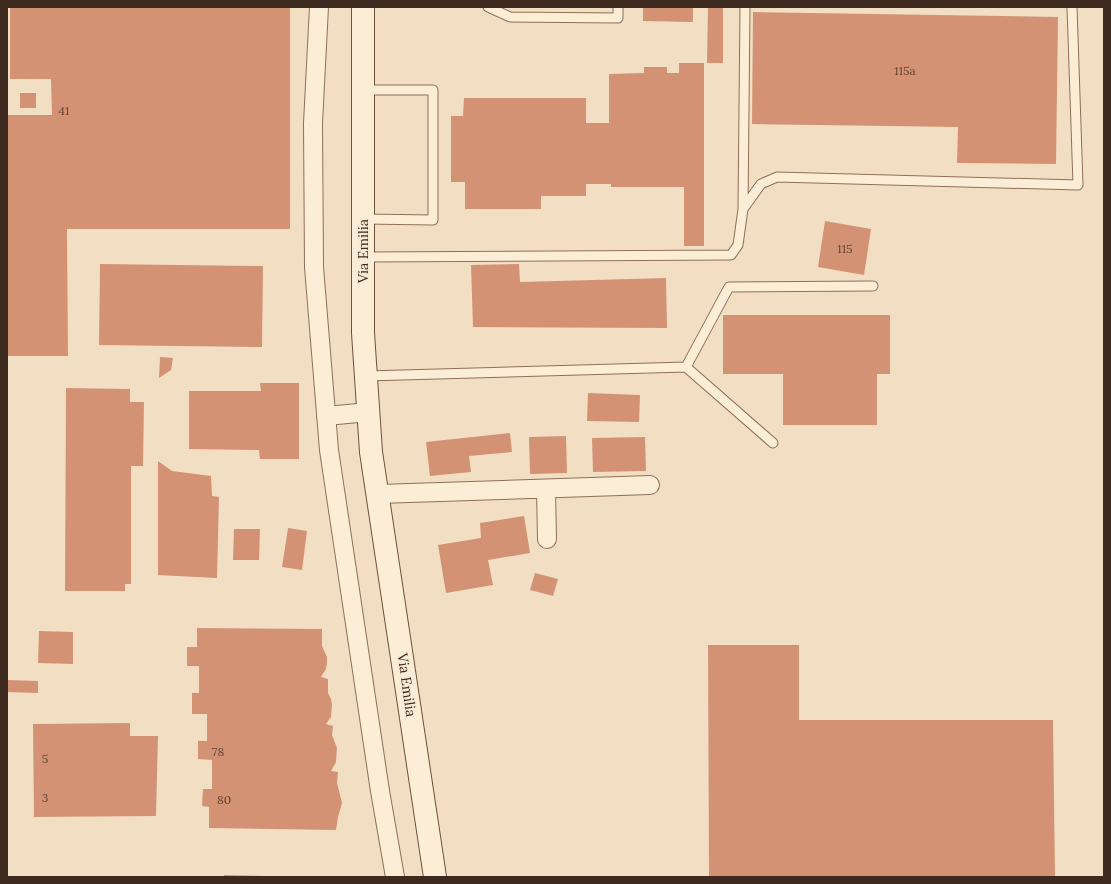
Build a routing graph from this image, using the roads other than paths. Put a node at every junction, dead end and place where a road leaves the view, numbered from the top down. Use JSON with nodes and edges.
{"nodes":[{"id":1,"x":319,"y":7,"type":"edge"},
{"id":2,"x":363,"y":7,"type":"edge"},
{"id":3,"x":488,"y":7,"type":"edge"},
{"id":4,"x":618,"y":7,"type":"edge"},
{"id":5,"x":744,"y":7,"type":"edge"},
{"id":6,"x":1072,"y":7,"type":"edge"},
{"id":7,"x":363,"y":90,"type":"junction"},
{"id":8,"x":743,"y":209,"type":"junction"},
{"id":9,"x":364,"y":219,"type":"junction"},
{"id":10,"x":364,"y":257,"type":"junction"},
{"id":11,"x":873,"y":286,"type":"dead end"},
{"id":12,"x":686,"y":367,"type":"junction"},
{"id":13,"x":366,"y":376,"type":"junction"},
{"id":14,"x":368,"y":412,"type":"junction"},
{"id":15,"x":326,"y":416,"type":"junction"},
{"id":16,"x":773,"y":443,"type":"dead end"},
{"id":17,"x":650,"y":485,"type":"dead end"},
{"id":18,"x":546,"y":489,"type":"junction"},
{"id":19,"x":378,"y":494,"type":"junction"},
{"id":20,"x":547,"y":539,"type":"dead end"},
{"id":21,"x":395,"y":877,"type":"edge"},
{"id":22,"x":435,"y":877,"type":"edge"}],
"edges":[{"from":1,"to":15,"type":"street"},
{"from":2,"to":7,"type":"main road","name":"Via Emilia"},
{"from":3,"to":4,"type":"lane"},
{"from":5,"to":8,"type":"lane"},
{"from":6,"to":8,"type":"lane"},
{"from":7,"to":9,"type":"main road","name":"Via Emilia"},
{"from":7,"to":9,"type":"lane"},
{"from":8,"to":10,"type":"lane"},
{"from":9,"to":10,"type":"main road","name":"Via Emilia"},
{"from":10,"to":13,"type":"main road","name":"Via Emilia"},
{"from":11,"to":12,"type":"lane"},
{"from":12,"to":13,"type":"lane"},
{"from":12,"to":16,"type":"lane"},
{"from":13,"to":14,"type":"main road","name":"Via Emilia"},
{"from":14,"to":15,"type":"street"},
{"from":14,"to":19,"type":"main road","name":"Via Emilia"},
{"from":15,"to":21,"type":"street"},
{"from":17,"to":18,"type":"street"},
{"from":18,"to":19,"type":"street"},
{"from":18,"to":20,"type":"street"},
{"from":19,"to":22,"type":"main road","name":"Via Emilia"}]}
